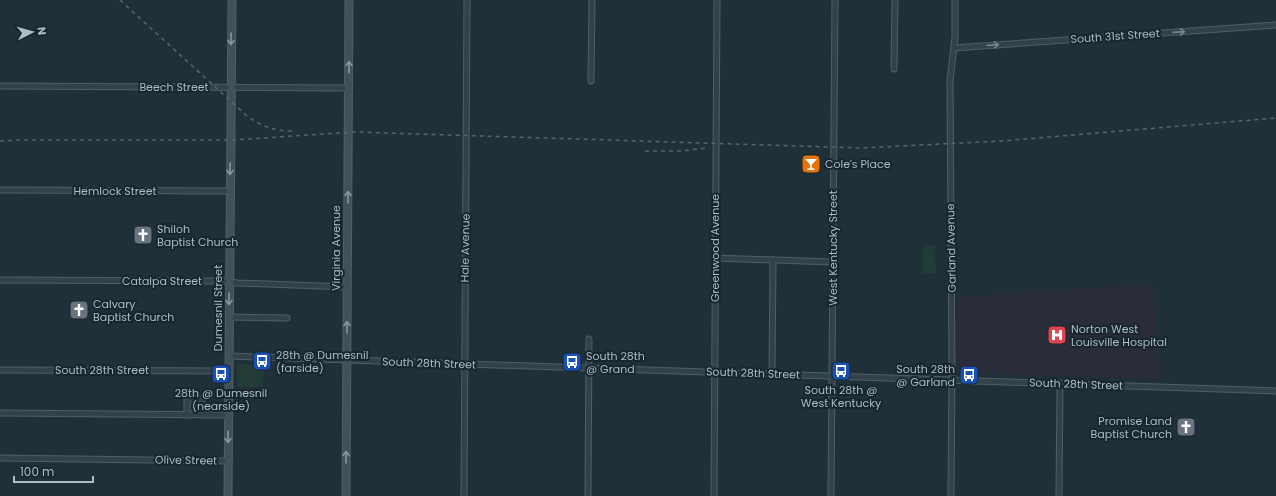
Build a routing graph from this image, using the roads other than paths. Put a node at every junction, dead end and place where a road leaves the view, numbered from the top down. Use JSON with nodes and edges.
{"nodes":[{"id":1,"x":231,"y":0,"type":"edge"},
{"id":2,"x":350,"y":0,"type":"edge"},
{"id":3,"x":467,"y":0,"type":"edge"},
{"id":4,"x":592,"y":0,"type":"edge"},
{"id":5,"x":717,"y":0,"type":"edge"},
{"id":6,"x":835,"y":0,"type":"edge"},
{"id":7,"x":895,"y":0,"type":"edge"},
{"id":8,"x":955,"y":0,"type":"edge"},
{"id":9,"x":1276,"y":25,"type":"edge"},
{"id":10,"x":954,"y":48,"type":"junction"},
{"id":11,"x":894,"y":69,"type":"dead end"},
{"id":12,"x":591,"y":81,"type":"dead end"},
{"id":13,"x":0,"y":86,"type":"edge"},
{"id":14,"x":231,"y":88,"type":"junction"},
{"id":15,"x":349,"y":88,"type":"junction"},
{"id":16,"x":0,"y":190,"type":"edge"},
{"id":17,"x":230,"y":192,"type":"junction"},
{"id":18,"x":715,"y":258,"type":"junction"},
{"id":19,"x":773,"y":260,"type":"junction"},
{"id":20,"x":833,"y":262,"type":"junction"},
{"id":21,"x":0,"y":280,"type":"edge"},
{"id":22,"x":230,"y":282,"type":"junction"},
{"id":23,"x":347,"y":287,"type":"junction"},
{"id":24,"x":229,"y":317,"type":"junction"},
{"id":25,"x":287,"y":318,"type":"dead end"},
{"id":26,"x":589,"y":339,"type":"dead end"},
{"id":27,"x":229,"y":356,"type":"junction"},
{"id":28,"x":347,"y":360,"type":"junction"},
{"id":29,"x":464,"y":364,"type":"junction"},
{"id":30,"x":589,"y":368,"type":"junction"},
{"id":31,"x":0,"y":370,"type":"edge"},
{"id":32,"x":229,"y":371,"type":"junction"},
{"id":33,"x":714,"y":372,"type":"junction"},
{"id":34,"x":772,"y":374,"type":"junction"},
{"id":35,"x":832,"y":376,"type":"junction"},
{"id":36,"x":952,"y":380,"type":"junction"},
{"id":37,"x":1060,"y":383,"type":"junction"},
{"id":38,"x":1276,"y":391,"type":"edge"},
{"id":39,"x":0,"y":413,"type":"edge"},
{"id":40,"x":187,"y":415,"type":"junction"},
{"id":41,"x":202,"y":415,"type":"junction"},
{"id":42,"x":228,"y":415,"type":"junction"},
{"id":43,"x":0,"y":458,"type":"edge"},
{"id":44,"x":228,"y":461,"type":"junction"},
{"id":45,"x":228,"y":496,"type":"edge"},
{"id":46,"x":346,"y":496,"type":"edge"},
{"id":47,"x":464,"y":496,"type":"edge"},
{"id":48,"x":588,"y":496,"type":"edge"},
{"id":49,"x":714,"y":496,"type":"edge"},
{"id":50,"x":831,"y":496,"type":"edge"},
{"id":51,"x":951,"y":496,"type":"edge"},
{"id":52,"x":1059,"y":496,"type":"edge"}],
"edges":[{"from":1,"to":14,"type":"main road","name":"Dumesnil Street","one_way":true},
{"from":15,"to":2,"type":"main road","name":"Virginia Avenue","one_way":true},
{"from":3,"to":29,"type":"street","name":"Hale Avenue"},
{"from":4,"to":12,"type":"street"},
{"from":5,"to":18,"type":"street","name":"Greenwood Avenue"},
{"from":6,"to":20,"type":"street","name":"West Kentucky Street"},
{"from":7,"to":11,"type":"street"},
{"from":8,"to":10,"type":"street","name":"Garland Avenue"},
{"from":10,"to":9,"type":"street","name":"South 31st Street","one_way":true},
{"from":10,"to":36,"type":"street","name":"Garland Avenue"},
{"from":13,"to":14,"type":"street","name":"Beech Street"},
{"from":14,"to":15,"type":"street","name":"Beech Street"},
{"from":14,"to":17,"type":"main road","name":"Dumesnil Street","one_way":true},
{"from":23,"to":15,"type":"main road","name":"Virginia Avenue","one_way":true},
{"from":16,"to":17,"type":"street","name":"Hemlock Street"},
{"from":17,"to":22,"type":"main road","name":"Dumesnil Street"},
{"from":18,"to":19,"type":"street"},
{"from":18,"to":33,"type":"street","name":"Greenwood Avenue"},
{"from":19,"to":20,"type":"street"},
{"from":19,"to":34,"type":"street"},
{"from":20,"to":35,"type":"street","name":"West Kentucky Street"},
{"from":21,"to":22,"type":"street","name":"Catalpa Street"},
{"from":22,"to":23,"type":"street","name":"Catalpa Street"},
{"from":22,"to":24,"type":"main road","name":"Dumesnil Street","one_way":true},
{"from":28,"to":23,"type":"main road","name":"Virginia Avenue","one_way":true},
{"from":24,"to":25,"type":"street"},
{"from":24,"to":27,"type":"main road","name":"Dumesnil Street"},
{"from":26,"to":30,"type":"street"},
{"from":27,"to":28,"type":"street","name":"South 28th Street"},
{"from":27,"to":32,"type":"main road","name":"Dumesnil Street"},
{"from":28,"to":29,"type":"street","name":"South 28th Street"},
{"from":46,"to":28,"type":"main road","name":"Virginia Avenue","one_way":true},
{"from":29,"to":30,"type":"street","name":"South 28th Street"},
{"from":29,"to":47,"type":"street","name":"Hale Avenue"},
{"from":30,"to":33,"type":"street","name":"South 28th Street"},
{"from":30,"to":48,"type":"street"},
{"from":31,"to":32,"type":"street","name":"South 28th Street"},
{"from":32,"to":42,"type":"main road","name":"Dumesnil Street"},
{"from":33,"to":34,"type":"street","name":"South 28th Street"},
{"from":33,"to":49,"type":"street","name":"Greenwood Avenue"},
{"from":34,"to":35,"type":"street","name":"South 28th Street"},
{"from":35,"to":36,"type":"street","name":"South 28th Street"},
{"from":35,"to":50,"type":"street","name":"West Kentucky Street"},
{"from":36,"to":37,"type":"street","name":"South 28th Street"},
{"from":36,"to":51,"type":"street","name":"Garland Avenue"},
{"from":37,"to":38,"type":"street","name":"South 28th Street"},
{"from":37,"to":52,"type":"street"},
{"from":39,"to":40,"type":"street"},
{"from":40,"to":41,"type":"street"},
{"from":40,"to":41,"type":"street"},
{"from":41,"to":42,"type":"street"},
{"from":42,"to":44,"type":"main road","name":"Dumesnil Street","one_way":true},
{"from":43,"to":44,"type":"street","name":"Olive Street"},
{"from":44,"to":45,"type":"main road","name":"Dumesnil Street"}]}
